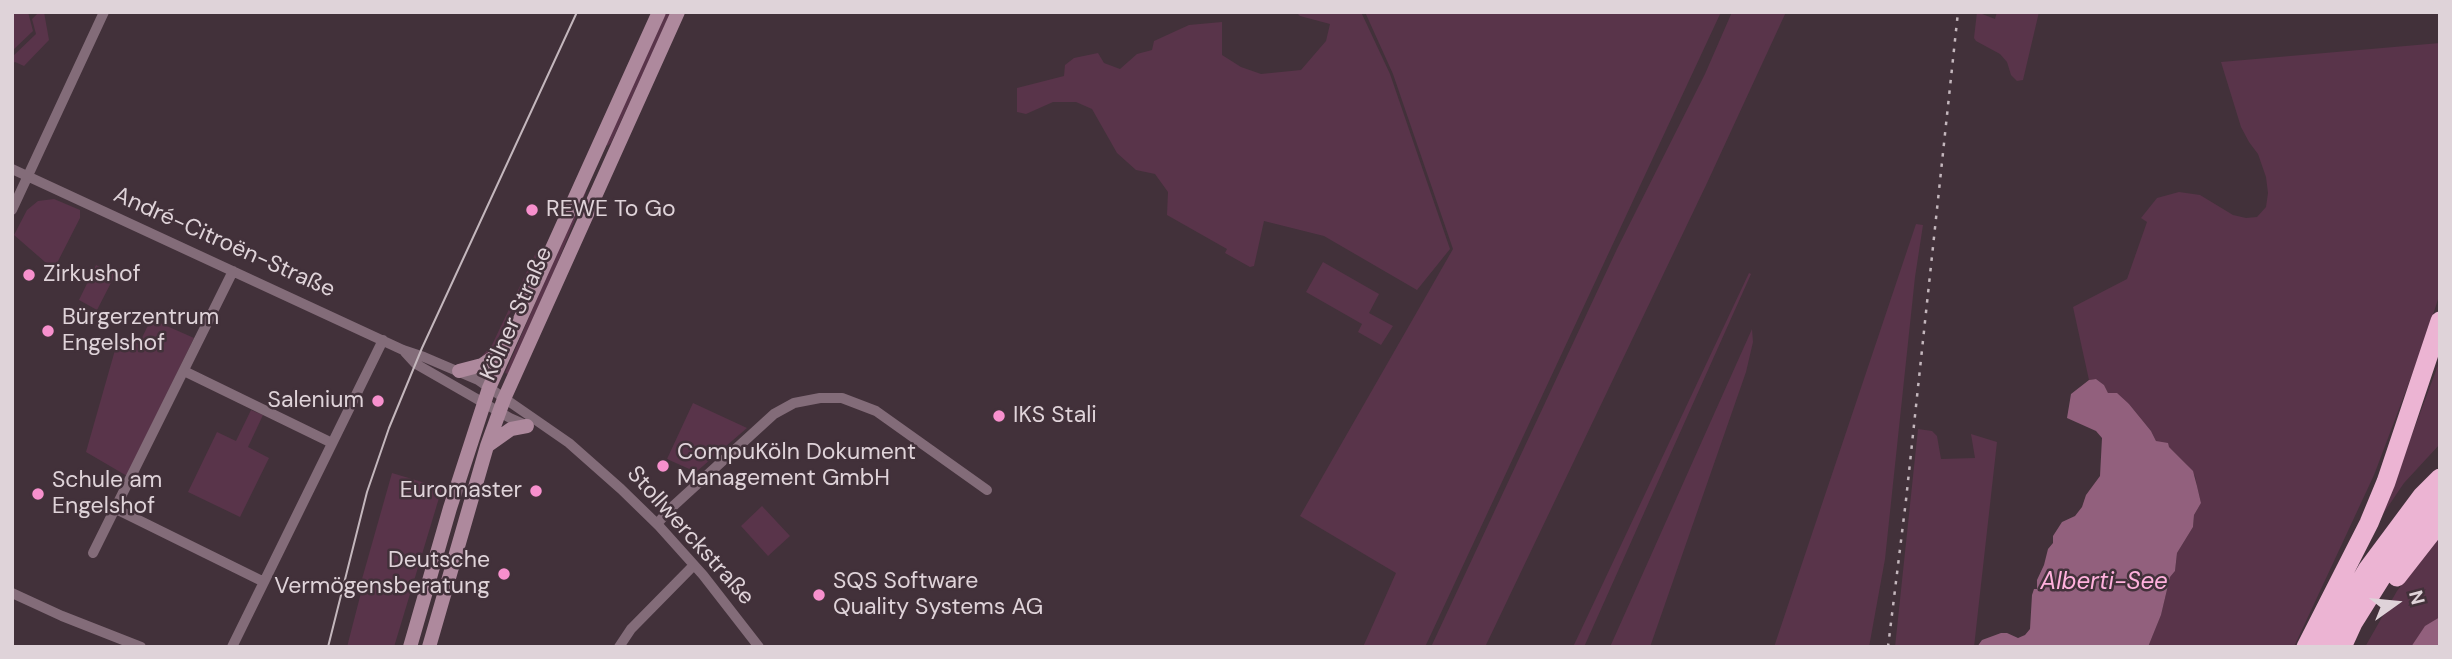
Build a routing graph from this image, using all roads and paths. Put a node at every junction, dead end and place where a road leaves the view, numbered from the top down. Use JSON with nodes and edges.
{"nodes":[{"id":1,"x":104,"y":12,"type":"edge"},
{"id":2,"x":659,"y":12,"type":"edge"},
{"id":3,"x":678,"y":12,"type":"edge"},
{"id":4,"x":590,"y":162,"type":"junction"},
{"id":5,"x":12,"y":169,"type":"edge"},
{"id":6,"x":606,"y":169,"type":"junction"},
{"id":7,"x":27,"y":175,"type":"junction"},
{"id":8,"x":12,"y":210,"type":"edge"},
{"id":9,"x":233,"y":271,"type":"junction"},
{"id":10,"x":2440,"y":321,"type":"edge"},
{"id":11,"x":383,"y":340,"type":"junction"},
{"id":12,"x":505,"y":349,"type":"junction"},
{"id":13,"x":403,"y":350,"type":"junction"},
{"id":14,"x":184,"y":371,"type":"junction"},
{"id":15,"x":458,"y":371,"type":"junction"},
{"id":16,"x":489,"y":388,"type":"junction"},
{"id":17,"x":484,"y":403,"type":"junction"},
{"id":18,"x":501,"y":405,"type":"junction"},
{"id":19,"x":527,"y":426,"type":"junction"},
{"id":20,"x":552,"y":432,"type":"junction"},
{"id":21,"x":332,"y":443,"type":"junction"},
{"id":22,"x":487,"y":446,"type":"junction"},
{"id":23,"x":2440,"y":478,"type":"edge"},
{"id":24,"x":987,"y":490,"type":"dead end"},
{"id":25,"x":2440,"y":500,"type":"edge"},
{"id":26,"x":116,"y":509,"type":"junction"},
{"id":27,"x":2440,"y":522,"type":"edge"},
{"id":28,"x":657,"y":524,"type":"junction"},
{"id":29,"x":93,"y":553,"type":"dead end"},
{"id":30,"x":694,"y":565,"type":"junction"},
{"id":31,"x":264,"y":582,"type":"junction"},
{"id":32,"x":12,"y":593,"type":"edge"},
{"id":33,"x":110,"y":635,"type":"junction"},
{"id":34,"x":106,"y":647,"type":"edge"},
{"id":35,"x":141,"y":647,"type":"edge"},
{"id":36,"x":232,"y":647,"type":"edge"},
{"id":37,"x":410,"y":647,"type":"edge"},
{"id":38,"x":429,"y":647,"type":"edge"},
{"id":39,"x":618,"y":647,"type":"edge"},
{"id":40,"x":759,"y":647,"type":"edge"},
{"id":41,"x":2306,"y":647,"type":"edge"},
{"id":42,"x":2324,"y":647,"type":"edge"},
{"id":43,"x":2342,"y":647,"type":"edge"},
{"id":44,"x":2354,"y":647,"type":"edge"}],
"edges":[{"from":1,"to":7,"type":"street"},
{"from":2,"to":4,"type":"main road","name":"Kölner Straße"},
{"from":3,"to":6,"type":"main road","name":"Kölner Straße"},
{"from":4,"to":6,"type":"main road"},
{"from":4,"to":12,"type":"main road","name":"Kölner Straße"},
{"from":5,"to":7,"type":"street","name":"André-Citroën-Straße"},
{"from":6,"to":18,"type":"main road","name":"Kölner Straße"},
{"from":7,"to":8,"type":"street"},
{"from":7,"to":9,"type":"street","name":"André-Citroën-Straße"},
{"from":9,"to":11,"type":"street","name":"André-Citroën-Straße"},
{"from":9,"to":14,"type":"street"},
{"from":10,"to":41,"type":"highway"},
{"from":11,"to":13,"type":"street","name":"André-Citroën-Straße"},
{"from":11,"to":21,"type":"street"},
{"from":12,"to":15,"type":"main road"},
{"from":12,"to":16,"type":"main road","name":"Kölner Straße"},
{"from":13,"to":15,"type":"street","name":"André-Citroën-Straße"},
{"from":13,"to":17,"type":"street","name":"André-Citroën-Straße"},
{"from":14,"to":21,"type":"street"},
{"from":14,"to":26,"type":"street"},
{"from":15,"to":16,"type":"street","name":"André-Citroën-Straße"},
{"from":16,"to":17,"type":"main road","name":"Kölner Straße"},
{"from":16,"to":18,"type":"street","name":"Stollwerckstraße"},
{"from":17,"to":18,"type":"street","name":"Stollwerckstraße"},
{"from":17,"to":37,"type":"main road","name":"Kölner Straße"},
{"from":18,"to":19,"type":"street","name":"Stollwerckstraße"},
{"from":18,"to":20,"type":"street","name":"Stollwerckstraße"},
{"from":18,"to":22,"type":"main road","name":"Kölner Straße"},
{"from":19,"to":20,"type":"street","name":"Stollwerckstraße"},
{"from":19,"to":22,"type":"main road"},
{"from":20,"to":28,"type":"street","name":"Stollwerckstraße"},
{"from":21,"to":31,"type":"street"},
{"from":22,"to":38,"type":"main road","name":"Kölner Straße"},
{"from":23,"to":42,"type":"highway"},
{"from":24,"to":28,"type":"street"},
{"from":25,"to":43,"type":"highway"},
{"from":26,"to":29,"type":"street"},
{"from":26,"to":31,"type":"street"},
{"from":27,"to":44,"type":"highway"},
{"from":28,"to":30,"type":"street","name":"Stollwerckstraße"},
{"from":30,"to":39,"type":"street"},
{"from":30,"to":40,"type":"street","name":"Stollwerckstraße"},
{"from":31,"to":36,"type":"street"},
{"from":32,"to":33,"type":"street"},
{"from":33,"to":34,"type":"street"},
{"from":33,"to":35,"type":"street"}]}
